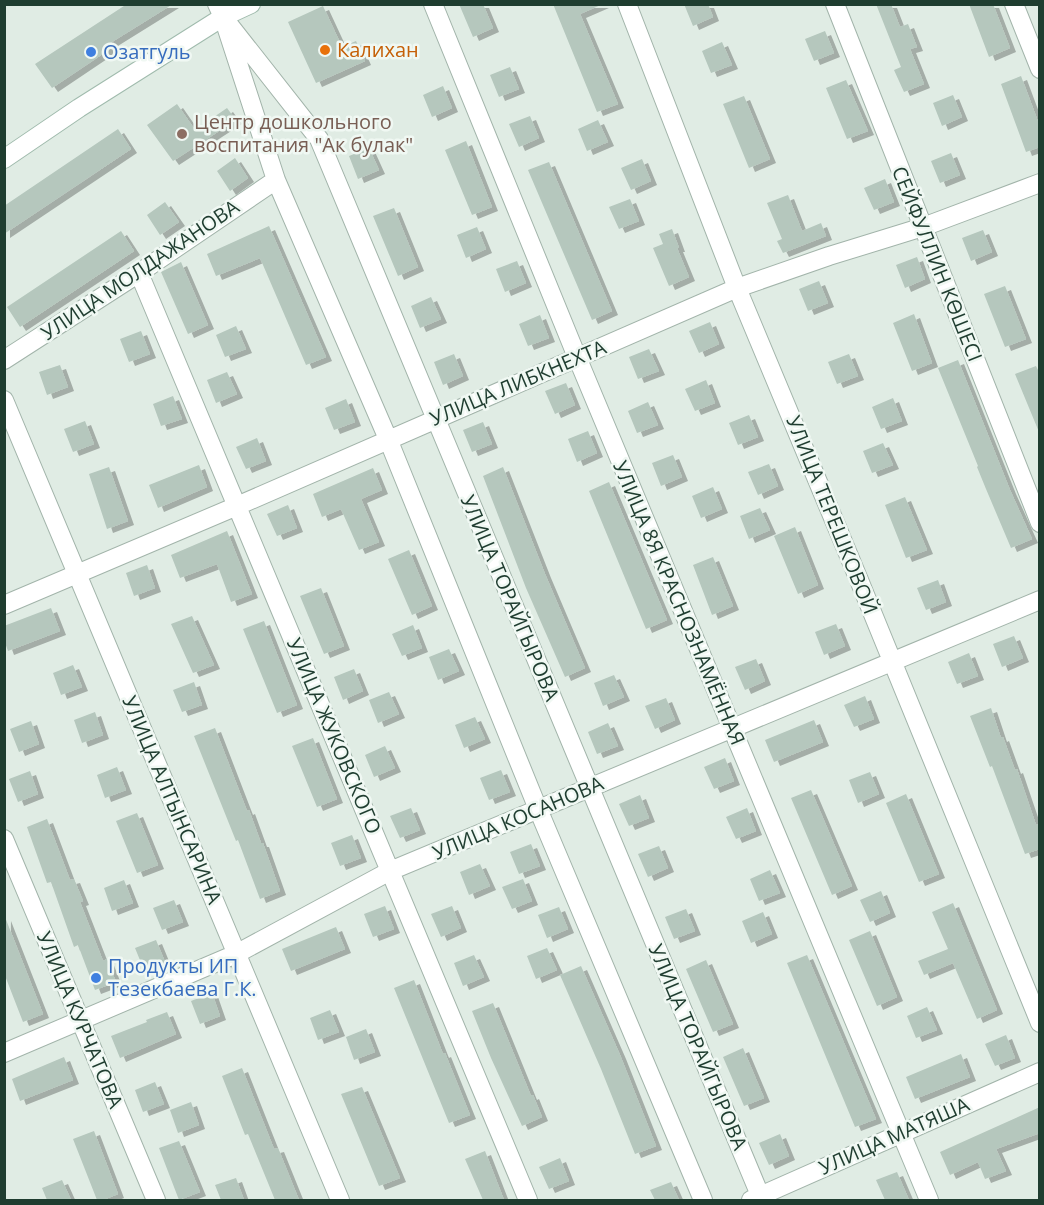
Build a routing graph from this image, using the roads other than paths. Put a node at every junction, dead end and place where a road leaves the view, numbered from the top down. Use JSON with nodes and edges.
{"nodes":[{"id":1,"x":250,"y":4,"type":"edge"},
{"id":2,"x":433,"y":4,"type":"edge"},
{"id":3,"x":627,"y":4,"type":"edge"},
{"id":4,"x":835,"y":4,"type":"edge"},
{"id":5,"x":1014,"y":4,"type":"edge"},
{"id":6,"x":220,"y":11,"type":"edge"},
{"id":7,"x":1040,"y":69,"type":"edge"},
{"id":8,"x":4,"y":159,"type":"edge"},
{"id":9,"x":276,"y":180,"type":"junction"},
{"id":10,"x":1040,"y":183,"type":"edge"},
{"id":11,"x":923,"y":227,"type":"junction"},
{"id":12,"x":139,"y":273,"type":"junction"},
{"id":13,"x":737,"y":288,"type":"junction"},
{"id":14,"x":577,"y":357,"type":"junction"},
{"id":15,"x":4,"y":360,"type":"edge"},
{"id":16,"x":4,"y":400,"type":"edge"},
{"id":17,"x":435,"y":418,"type":"junction"},
{"id":18,"x":388,"y":439,"type":"junction"},
{"id":19,"x":237,"y":506,"type":"junction"},
{"id":20,"x":1040,"y":522,"type":"edge"},
{"id":21,"x":77,"y":573,"type":"junction"},
{"id":22,"x":1040,"y":600,"type":"edge"},
{"id":23,"x":4,"y":605,"type":"edge"},
{"id":24,"x":891,"y":661,"type":"junction"},
{"id":25,"x":731,"y":728,"type":"junction"},
{"id":26,"x":589,"y":788,"type":"junction"},
{"id":27,"x":538,"y":808,"type":"junction"},
{"id":28,"x":4,"y":839,"type":"edge"},
{"id":29,"x":390,"y":871,"type":"junction"},
{"id":30,"x":236,"y":954,"type":"junction"},
{"id":31,"x":80,"y":1020,"type":"junction"},
{"id":32,"x":1040,"y":1023,"type":"edge"},
{"id":33,"x":4,"y":1053,"type":"edge"},
{"id":34,"x":1040,"y":1072,"type":"edge"},
{"id":35,"x":900,"y":1132,"type":"junction"},
{"id":36,"x":757,"y":1199,"type":"edge"},
{"id":37,"x":156,"y":1200,"type":"edge"},
{"id":38,"x":340,"y":1200,"type":"edge"},
{"id":39,"x":528,"y":1200,"type":"edge"},
{"id":40,"x":703,"y":1200,"type":"edge"},
{"id":41,"x":929,"y":1200,"type":"edge"}],
"edges":[{"from":1,"to":6,"type":"street"},
{"from":2,"to":14,"type":"street","name":"УЛИЦА 8Я КРАСНОЗНАМЁННАЯ"},
{"from":3,"to":13,"type":"street","name":"УЛИЦА ТЕРЕШКОВОЙ"},
{"from":4,"to":11,"type":"street","name":"СЕЙФУЛЛИН КӨШЕСІ"},
{"from":5,"to":7,"type":"street"},
{"from":6,"to":8,"type":"street"},
{"from":6,"to":9,"type":"street"},
{"from":6,"to":17,"type":"street","name":"УЛИЦА ТОРАЙГЫРОВА"},
{"from":9,"to":12,"type":"street","name":"УЛИЦА МОЛДАЖАНОВА"},
{"from":9,"to":18,"type":"street"},
{"from":10,"to":11,"type":"street","name":"УЛИЦА ЛИБКНЕХТА"},
{"from":11,"to":13,"type":"street","name":"УЛИЦА ЛИБКНЕХТА"},
{"from":11,"to":20,"type":"street","name":"СЕЙФУЛЛИН КӨШЕСІ"},
{"from":12,"to":15,"type":"street","name":"УЛИЦА МОЛДАЖАНОВА"},
{"from":12,"to":19,"type":"street","name":"УЛИЦА ЖУКОВСКОГО"},
{"from":13,"to":14,"type":"street","name":"УЛИЦА ЛИБКНЕХТА"},
{"from":13,"to":24,"type":"street","name":"УЛИЦА ТЕРЕШКОВОЙ"},
{"from":14,"to":17,"type":"street","name":"УЛИЦА ЛИБКНЕХТА"},
{"from":14,"to":25,"type":"street","name":"УЛИЦА 8Я КРАСНОЗНАМЁННАЯ"},
{"from":16,"to":21,"type":"street","name":"УЛИЦА АЛТЫНСАРИНА"},
{"from":17,"to":18,"type":"street","name":"УЛИЦА ЛИБКНЕХТА"},
{"from":17,"to":26,"type":"street","name":"УЛИЦА ТОРАЙГЫРОВА"},
{"from":18,"to":19,"type":"street","name":"УЛИЦА ЛИБКНЕХТА"},
{"from":18,"to":27,"type":"street"},
{"from":19,"to":21,"type":"street","name":"УЛИЦА ЛИБКНЕХТА"},
{"from":19,"to":29,"type":"street","name":"УЛИЦА ЖУКОВСКОГО"},
{"from":21,"to":23,"type":"street","name":"УЛИЦА ЛИБКНЕХТА"},
{"from":21,"to":30,"type":"street","name":"УЛИЦА АЛТЫНСАРИНА"},
{"from":22,"to":24,"type":"street","name":"УЛИЦА КОСАНОВА"},
{"from":24,"to":25,"type":"street","name":"УЛИЦА КОСАНОВА"},
{"from":24,"to":32,"type":"street","name":"УЛИЦА ТЕРЕШКОВОЙ"},
{"from":25,"to":26,"type":"street","name":"УЛИЦА КОСАНОВА"},
{"from":25,"to":35,"type":"street","name":"УЛИЦА 8Я КРАСНОЗНАМЁННАЯ"},
{"from":26,"to":27,"type":"street","name":"УЛИЦА КОСАНОВА"},
{"from":26,"to":36,"type":"street","name":"УЛИЦА ТОРАЙГЫРОВА"},
{"from":27,"to":29,"type":"street","name":"УЛИЦА КОСАНОВА"},
{"from":27,"to":40,"type":"street"},
{"from":28,"to":31,"type":"street","name":"УЛИЦА КУРЧАТОВА"},
{"from":29,"to":30,"type":"street","name":"УЛИЦА КОСАНОВА"},
{"from":29,"to":39,"type":"street","name":"УЛИЦА ЖУКОВСКОГО"},
{"from":30,"to":31,"type":"street","name":"УЛИЦА КОСАНОВА"},
{"from":30,"to":38,"type":"street","name":"УЛИЦА АЛТЫНСАРИНА"},
{"from":31,"to":33,"type":"street","name":"УЛИЦА КОСАНОВА"},
{"from":31,"to":37,"type":"street","name":"УЛИЦА КУРЧАТОВА"},
{"from":34,"to":35,"type":"street","name":"УЛИЦА МАТЯША"},
{"from":35,"to":36,"type":"street","name":"УЛИЦА МАТЯША"},
{"from":35,"to":41,"type":"street","name":"УЛИЦА 8Я КРАСНОЗНАМЁННАЯ"}]}
